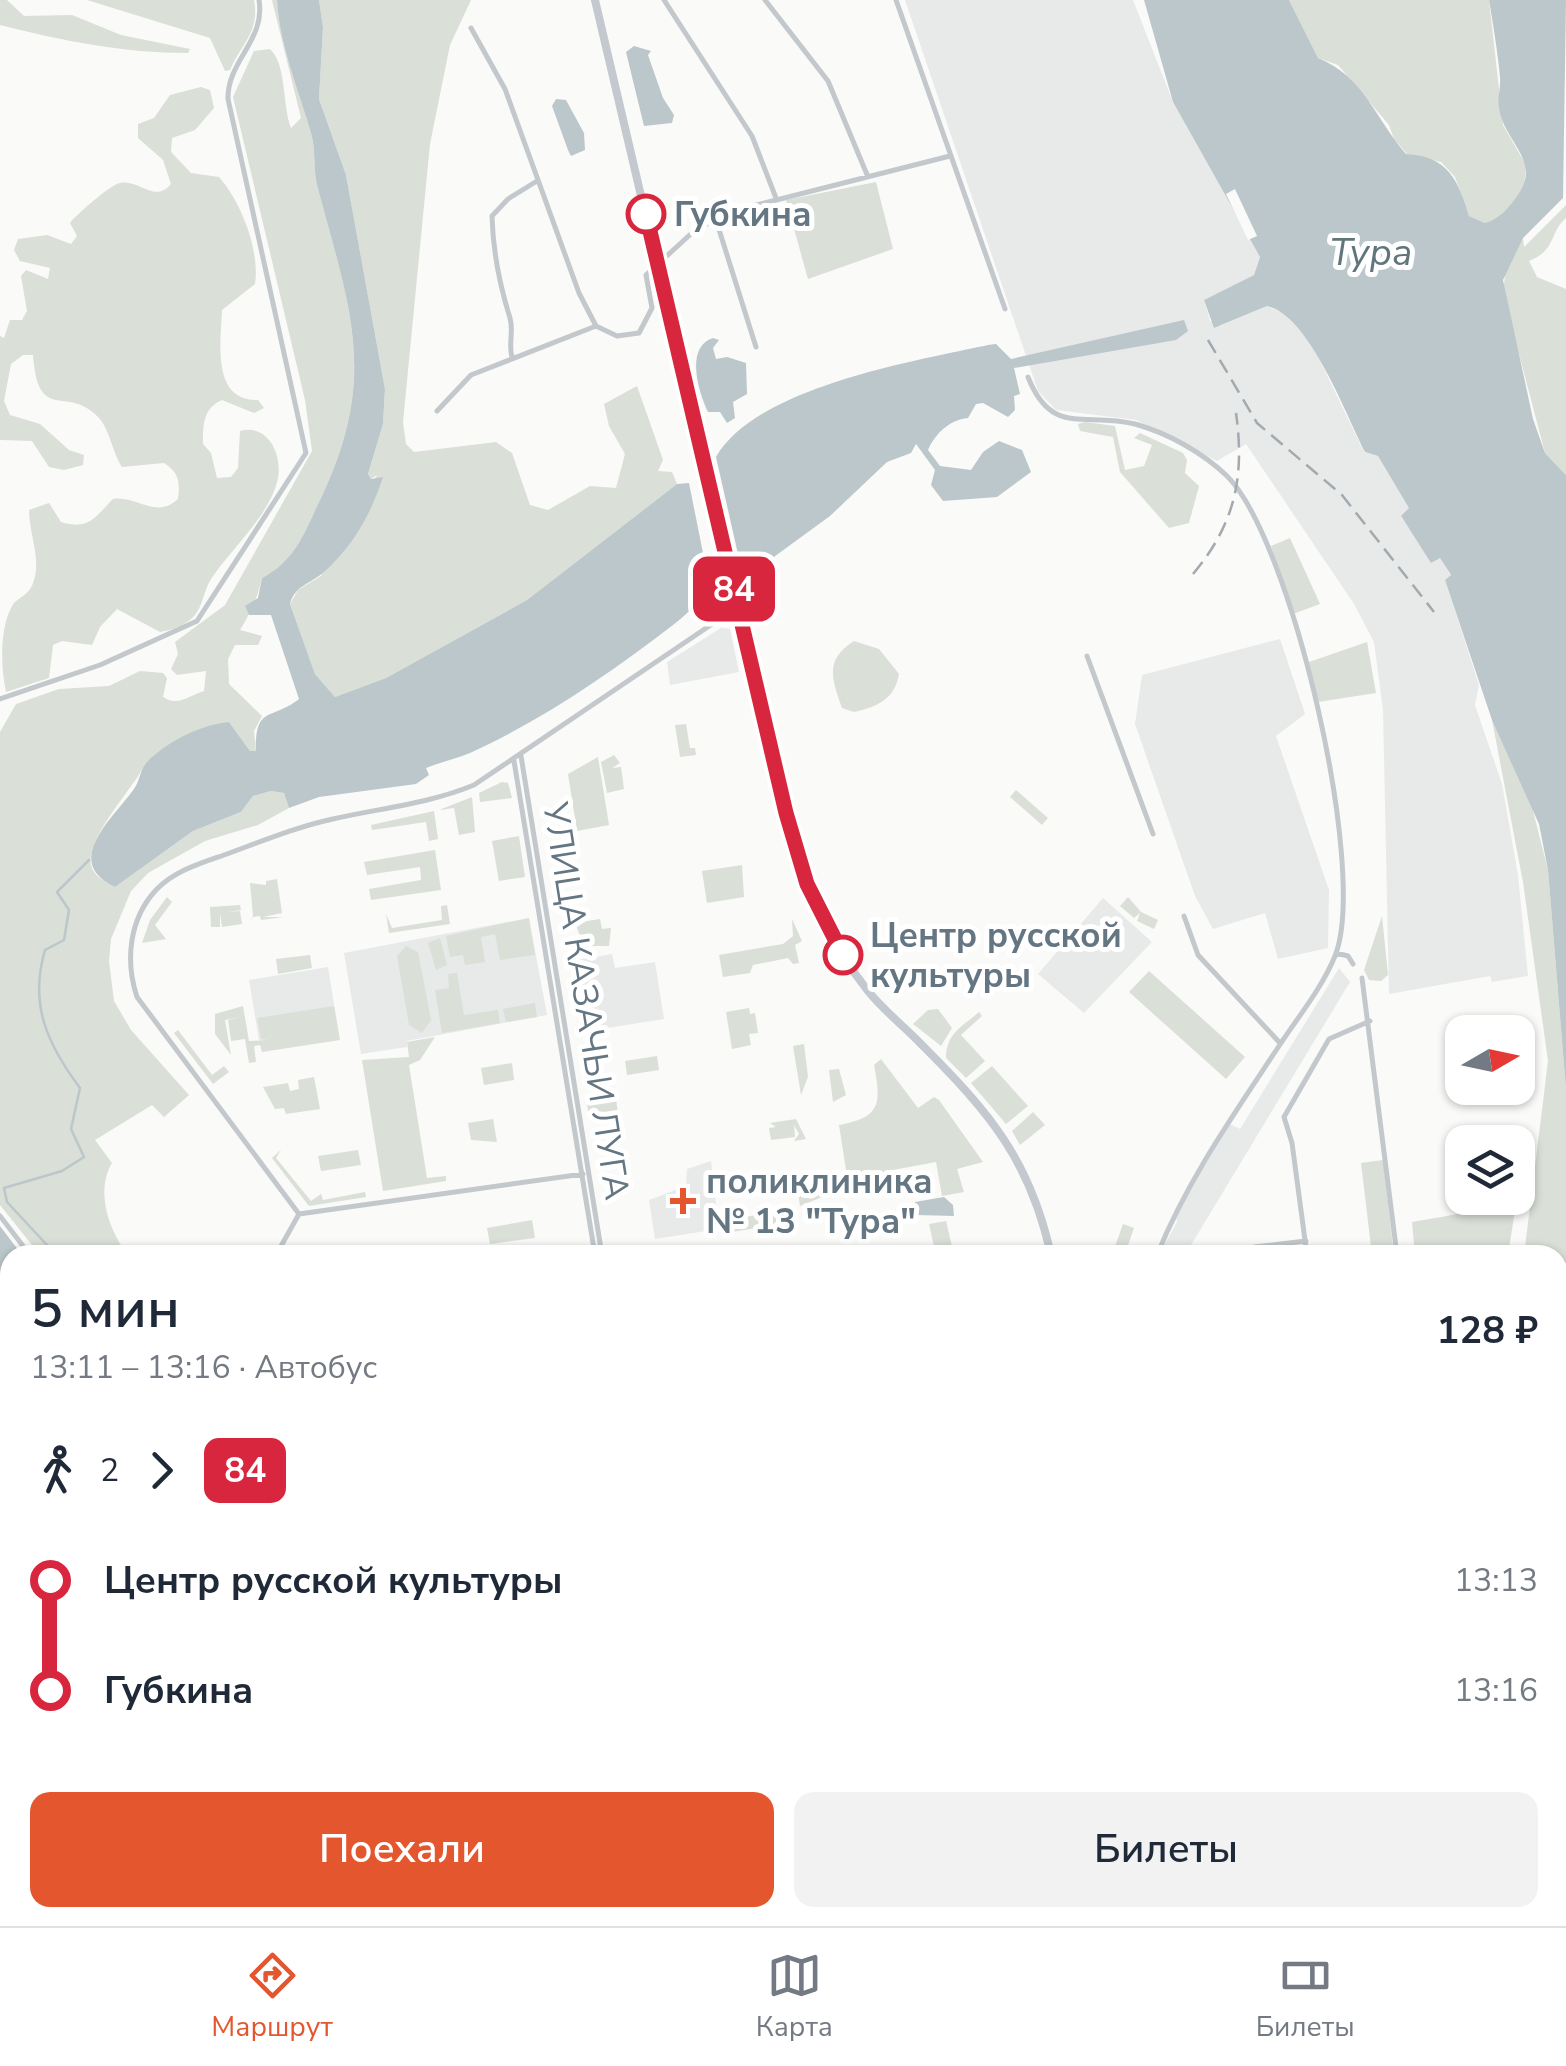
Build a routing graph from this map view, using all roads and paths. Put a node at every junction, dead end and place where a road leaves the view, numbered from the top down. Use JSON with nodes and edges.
{"nodes":[{"id":1,"x":259,"y":0,"type":"edge"},
{"id":2,"x":596,"y":0,"type":"edge"},
{"id":3,"x":664,"y":0,"type":"edge"},
{"id":4,"x":765,"y":0,"type":"edge"},
{"id":5,"x":896,"y":0,"type":"edge"},
{"id":6,"x":471,"y":28,"type":"dead end"},
{"id":7,"x":950,"y":156,"type":"junction"},
{"id":8,"x":869,"y":178,"type":"junction"},
{"id":9,"x":537,"y":182,"type":"junction"},
{"id":10,"x":776,"y":198,"type":"junction"},
{"id":11,"x":716,"y":220,"type":"junction"},
{"id":12,"x":659,"y":267,"type":"junction"},
{"id":13,"x":1005,"y":309,"type":"dead end"},
{"id":14,"x":596,"y":326,"type":"junction"},
{"id":15,"x":756,"y":347,"type":"dead end"},
{"id":16,"x":512,"y":357,"type":"junction"},
{"id":17,"x":1028,"y":377,"type":"dead end"},
{"id":18,"x":437,"y":412,"type":"dead end"},
{"id":19,"x":739,"y":610,"type":"junction"},
{"id":20,"x":1086,"y":656,"type":"dead end"},
{"id":21,"x":1,"y":702,"type":"edge"},
{"id":22,"x":521,"y":756,"type":"junction"},
{"id":23,"x":514,"y":761,"type":"junction"},
{"id":24,"x":1152,"y":834,"type":"dead end"},
{"id":25,"x":1184,"y":916,"type":"dead end"},
{"id":26,"x":1336,"y":953,"type":"junction"},
{"id":27,"x":1353,"y":964,"type":"dead end"},
{"id":28,"x":1362,"y":978,"type":"dead end"},
{"id":29,"x":1370,"y":1021,"type":"junction"},
{"id":30,"x":1280,"y":1043,"type":"junction"},
{"id":31,"x":586,"y":1174,"type":"junction"},
{"id":32,"x":299,"y":1214,"type":"junction"},
{"id":33,"x":0,"y":1216,"type":"edge"},
{"id":34,"x":1306,"y":1241,"type":"junction"},
{"id":35,"x":22,"y":1245,"type":"edge"},
{"id":36,"x":282,"y":1245,"type":"edge"},
{"id":37,"x":597,"y":1245,"type":"edge"},
{"id":38,"x":1048,"y":1245,"type":"edge"},
{"id":39,"x":1161,"y":1245,"type":"edge"},
{"id":40,"x":1271,"y":1245,"type":"edge"},
{"id":41,"x":1306,"y":1245,"type":"edge"},
{"id":42,"x":1396,"y":1245,"type":"edge"}],
"edges":[{"from":1,"to":21,"type":"street"},
{"from":2,"to":12,"type":"main road"},
{"from":3,"to":10,"type":"street"},
{"from":4,"to":8,"type":"street"},
{"from":5,"to":7,"type":"street"},
{"from":6,"to":9,"type":"street"},
{"from":7,"to":8,"type":"street"},
{"from":7,"to":13,"type":"street"},
{"from":8,"to":10,"type":"street"},
{"from":9,"to":14,"type":"street"},
{"from":9,"to":16,"type":"street"},
{"from":10,"to":11,"type":"street"},
{"from":11,"to":12,"type":"street"},
{"from":11,"to":15,"type":"street"},
{"from":12,"to":14,"type":"street"},
{"from":12,"to":19,"type":"main road"},
{"from":14,"to":16,"type":"street"},
{"from":16,"to":18,"type":"street"},
{"from":17,"to":26,"type":"street"},
{"from":19,"to":22,"type":"street"},
{"from":19,"to":38,"type":"main road"},
{"from":20,"to":24,"type":"street"},
{"from":22,"to":23,"type":"street"},
{"from":22,"to":31,"type":"street","name":"УЛИЦА КАЗАЧЬИ ЛУГА"},
{"from":23,"to":31,"type":"street","name":"УЛИЦА КАЗАЧЬИ ЛУГА"},
{"from":23,"to":32,"type":"street"},
{"from":25,"to":30,"type":"street"},
{"from":26,"to":27,"type":"street"},
{"from":26,"to":30,"type":"street"},
{"from":28,"to":29,"type":"street"},
{"from":29,"to":34,"type":"street"},
{"from":29,"to":42,"type":"street"},
{"from":30,"to":39,"type":"street"},
{"from":31,"to":32,"type":"street"},
{"from":31,"to":37,"type":"street","name":"УЛИЦА КАЗАЧЬИ ЛУГА"},
{"from":32,"to":36,"type":"street"},
{"from":33,"to":35,"type":"street"},
{"from":34,"to":40,"type":"street"},
{"from":34,"to":41,"type":"street"}]}
